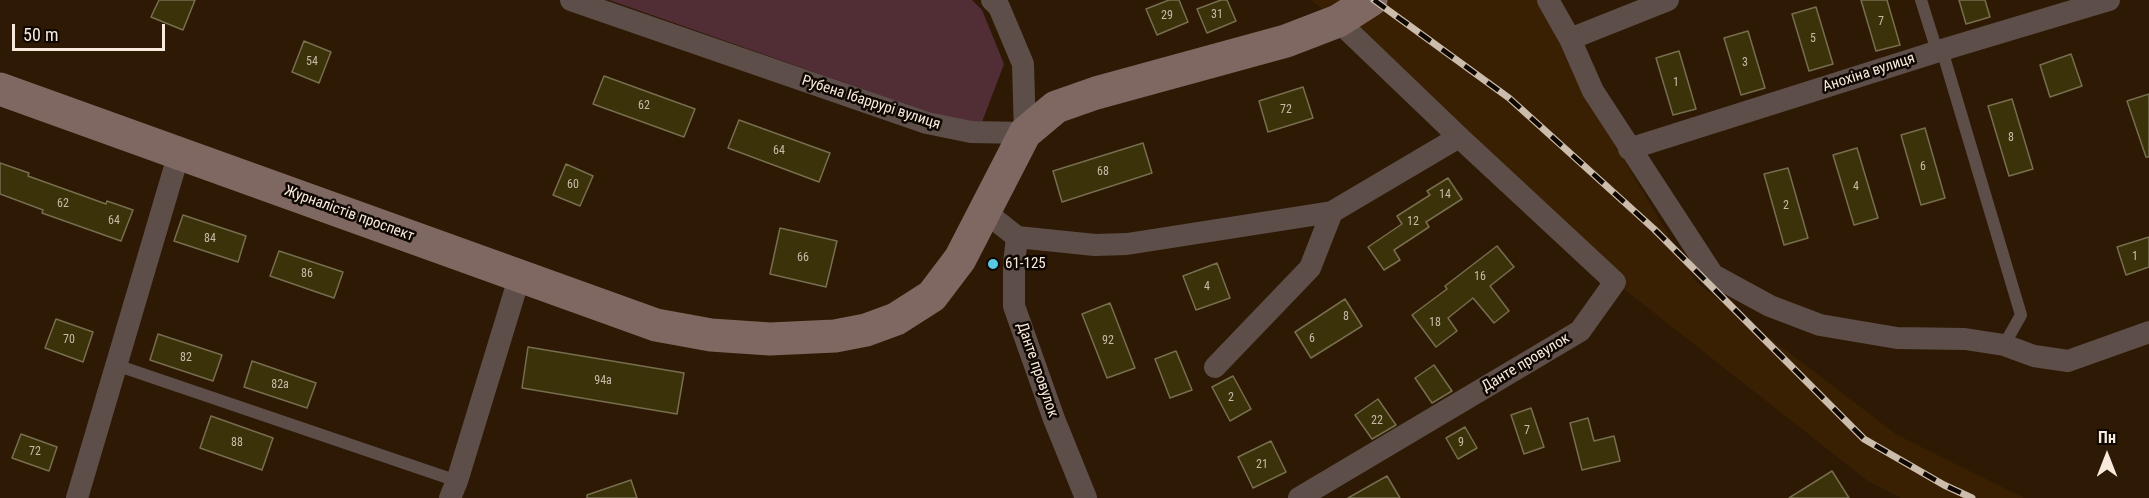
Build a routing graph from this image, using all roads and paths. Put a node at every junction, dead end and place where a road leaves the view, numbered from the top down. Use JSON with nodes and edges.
{"nodes":[{"id":1,"x":571,"y":0,"type":"edge"},
{"id":2,"x":992,"y":0,"type":"edge"},
{"id":3,"x":1371,"y":0,"type":"edge"},
{"id":4,"x":1548,"y":0,"type":"edge"},
{"id":5,"x":1668,"y":0,"type":"edge"},
{"id":6,"x":1921,"y":0,"type":"edge"},
{"id":7,"x":2109,"y":0,"type":"edge"},
{"id":8,"x":1338,"y":21,"type":"junction"},
{"id":9,"x":1570,"y":39,"type":"junction"},
{"id":10,"x":1939,"y":51,"type":"junction"},
{"id":11,"x":0,"y":89,"type":"edge"},
{"id":12,"x":1025,"y":133,"type":"junction"},
{"id":13,"x":1459,"y":137,"type":"junction"},
{"id":14,"x":1629,"y":149,"type":"junction"},
{"id":15,"x":179,"y":153,"type":"junction"},
{"id":16,"x":984,"y":211,"type":"junction"},
{"id":17,"x":1332,"y":212,"type":"junction"},
{"id":18,"x":1017,"y":237,"type":"junction"},
{"id":19,"x":520,"y":275,"type":"junction"},
{"id":20,"x":2149,"y":332,"type":"edge"},
{"id":21,"x":2004,"y":345,"type":"junction"},
{"id":22,"x":116,"y":364,"type":"junction"},
{"id":23,"x":1215,"y":367,"type":"dead end"},
{"id":24,"x":452,"y":493,"type":"edge"},
{"id":25,"x":77,"y":498,"type":"edge"},
{"id":26,"x":1086,"y":498,"type":"edge"},
{"id":27,"x":1299,"y":498,"type":"edge"}],
"edges":[{"from":1,"to":12,"type":"street","name":"Рубена Ібаррурі вулиця"},
{"from":2,"to":12,"type":"street"},
{"from":3,"to":8,"type":"main road"},
{"from":4,"to":9,"type":"street"},
{"from":5,"to":9,"type":"street"},
{"from":6,"to":10,"type":"lane"},
{"from":7,"to":10,"type":"street","name":"Анохіна вулиця"},
{"from":8,"to":12,"type":"main road"},
{"from":8,"to":13,"type":"street","name":"Данте провулок"},
{"from":9,"to":14,"type":"street"},
{"from":10,"to":14,"type":"street","name":"Анохіна вулиця"},
{"from":10,"to":21,"type":"lane"},
{"from":11,"to":15,"type":"main road","name":"Журналістів проспект"},
{"from":12,"to":16,"type":"main road","name":"Журналістів проспект"},
{"from":13,"to":17,"type":"street"},
{"from":13,"to":27,"type":"street","name":"Данте провулок"},
{"from":14,"to":21,"type":"street"},
{"from":15,"to":19,"type":"main road","name":"Журналістів проспект"},
{"from":15,"to":22,"type":"street"},
{"from":16,"to":18,"type":"street"},
{"from":16,"to":19,"type":"main road","name":"Журналістів проспект"},
{"from":17,"to":18,"type":"street"},
{"from":17,"to":23,"type":"street"},
{"from":18,"to":26,"type":"street","name":"Данте провулок"},
{"from":19,"to":24,"type":"street"},
{"from":20,"to":21,"type":"street"},
{"from":22,"to":24,"type":"lane"},
{"from":22,"to":25,"type":"street"}]}
